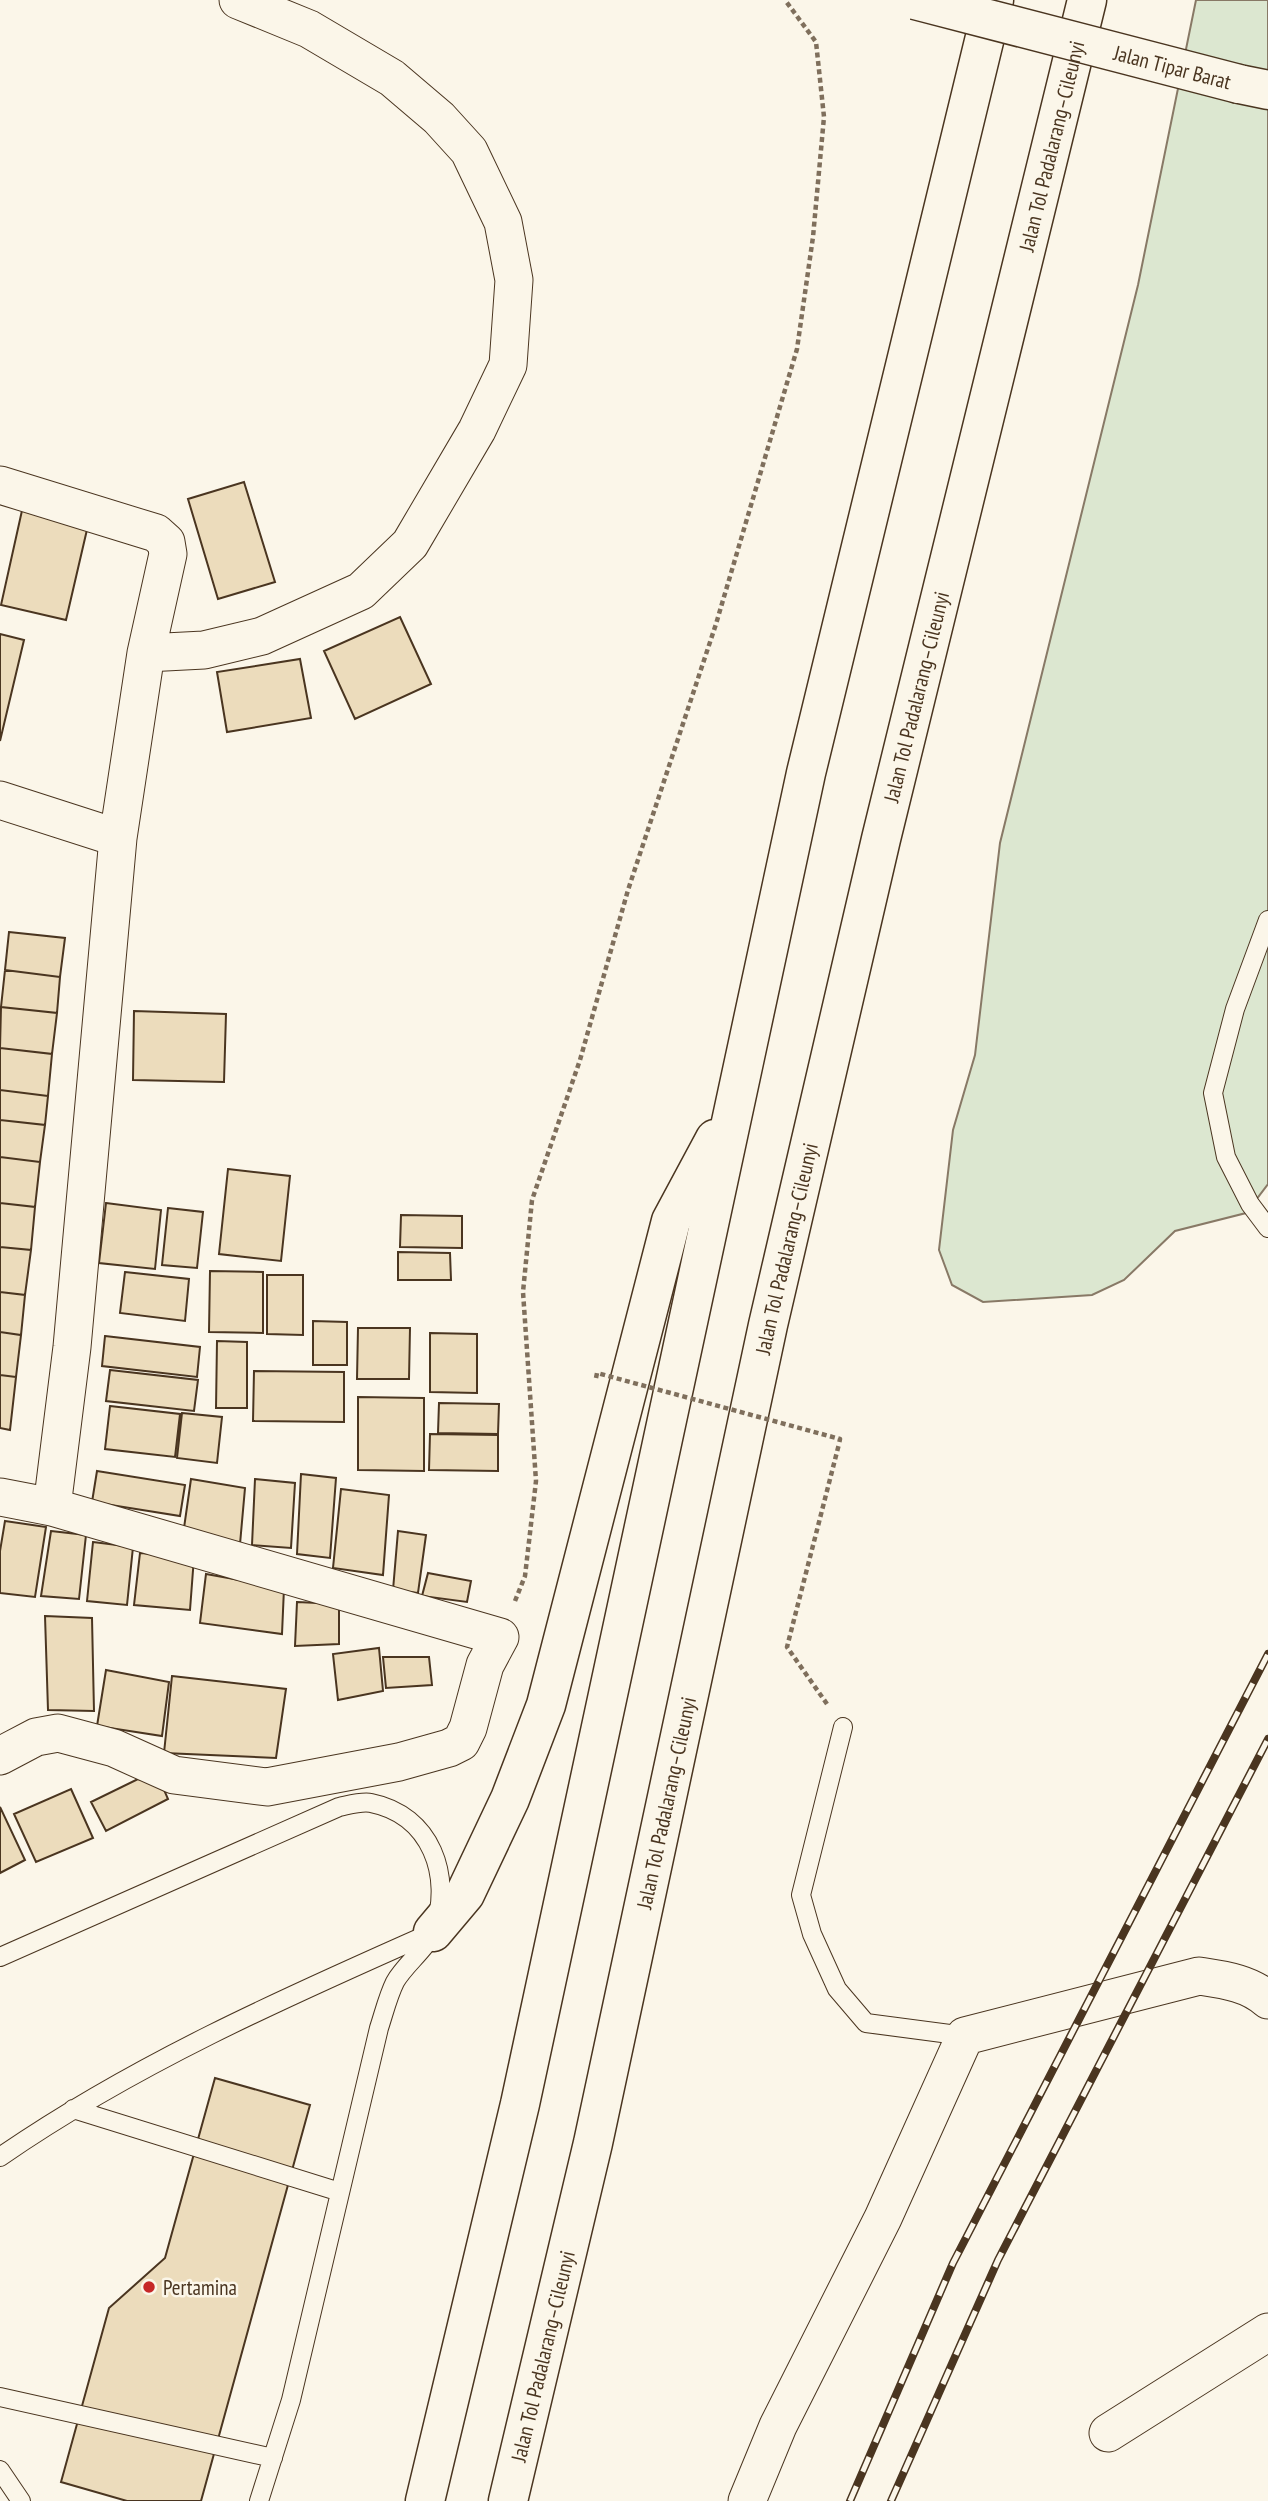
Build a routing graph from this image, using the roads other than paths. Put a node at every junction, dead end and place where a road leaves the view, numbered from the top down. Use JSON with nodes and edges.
{"nodes":[{"id":1,"x":238,"y":0,"type":"edge"},
{"id":2,"x":915,"y":0,"type":"edge"},
{"id":3,"x":994,"y":0,"type":"edge"},
{"id":4,"x":1087,"y":0,"type":"edge"},
{"id":5,"x":1253,"y":87,"type":"edge"},
{"id":6,"x":0,"y":485,"type":"edge"},
{"id":7,"x":146,"y":653,"type":"junction"},
{"id":8,"x":0,"y":800,"type":"edge"},
{"id":9,"x":118,"y":838,"type":"junction"},
{"id":10,"x":1268,"y":920,"type":"edge"},
{"id":11,"x":737,"y":1096,"type":"junction"},
{"id":12,"x":1268,"y":1228,"type":"edge"},
{"id":13,"x":0,"y":1497,"type":"edge"},
{"id":14,"x":52,"y":1507,"type":"junction"},
{"id":15,"x":843,"y":1727,"type":"road end"},
{"id":16,"x":0,"y":1756,"type":"edge"},
{"id":17,"x":433,"y":1932,"type":"junction"},
{"id":18,"x":0,"y":1956,"type":"edge"},
{"id":19,"x":1268,"y":2000,"type":"edge"},
{"id":20,"x":965,"y":2036,"type":"junction"},
{"id":21,"x":73,"y":2109,"type":"junction"},
{"id":22,"x":0,"y":2157,"type":"edge"},
{"id":23,"x":340,"y":2192,"type":"junction"},
{"id":24,"x":1268,"y":2332,"type":"edge"},
{"id":25,"x":0,"y":2397,"type":"edge"},
{"id":26,"x":1108,"y":2433,"type":"dead end"},
{"id":27,"x":273,"y":2458,"type":"junction"},
{"id":28,"x":0,"y":2470,"type":"edge"},
{"id":29,"x":22,"y":2501,"type":"edge"},
{"id":30,"x":259,"y":2501,"type":"edge"},
{"id":31,"x":425,"y":2501,"type":"edge"},
{"id":32,"x":508,"y":2501,"type":"edge"},
{"id":33,"x":747,"y":2501,"type":"edge"}],
"edges":[{"from":1,"to":7,"type":"street"},
{"from":2,"to":5,"type":"main road","name":"Jalan Tipar Barat","bridge":true},
{"from":3,"to":11,"type":"main road"},
{"from":4,"to":32,"type":"main road","name":"Jalan Tol Padalarang–Cileunyi"},
{"from":6,"to":7,"type":"street"},
{"from":7,"to":9,"type":"street"},
{"from":8,"to":9,"type":"street"},
{"from":9,"to":14,"type":"street"},
{"from":10,"to":12,"type":"lane"},
{"from":11,"to":17,"type":"main road"},
{"from":11,"to":31,"type":"main road"},
{"from":13,"to":14,"type":"street"},
{"from":14,"to":16,"type":"street"},
{"from":15,"to":20,"type":"lane"},
{"from":17,"to":18,"type":"lane"},
{"from":17,"to":21,"type":"lane"},
{"from":17,"to":23,"type":"lane"},
{"from":19,"to":20,"type":"street"},
{"from":20,"to":33,"type":"street"},
{"from":21,"to":22,"type":"lane"},
{"from":21,"to":23,"type":"lane"},
{"from":23,"to":27,"type":"lane"},
{"from":24,"to":26,"type":"street"},
{"from":25,"to":27,"type":"lane"},
{"from":27,"to":30,"type":"lane"},
{"from":28,"to":29,"type":"lane"}]}
